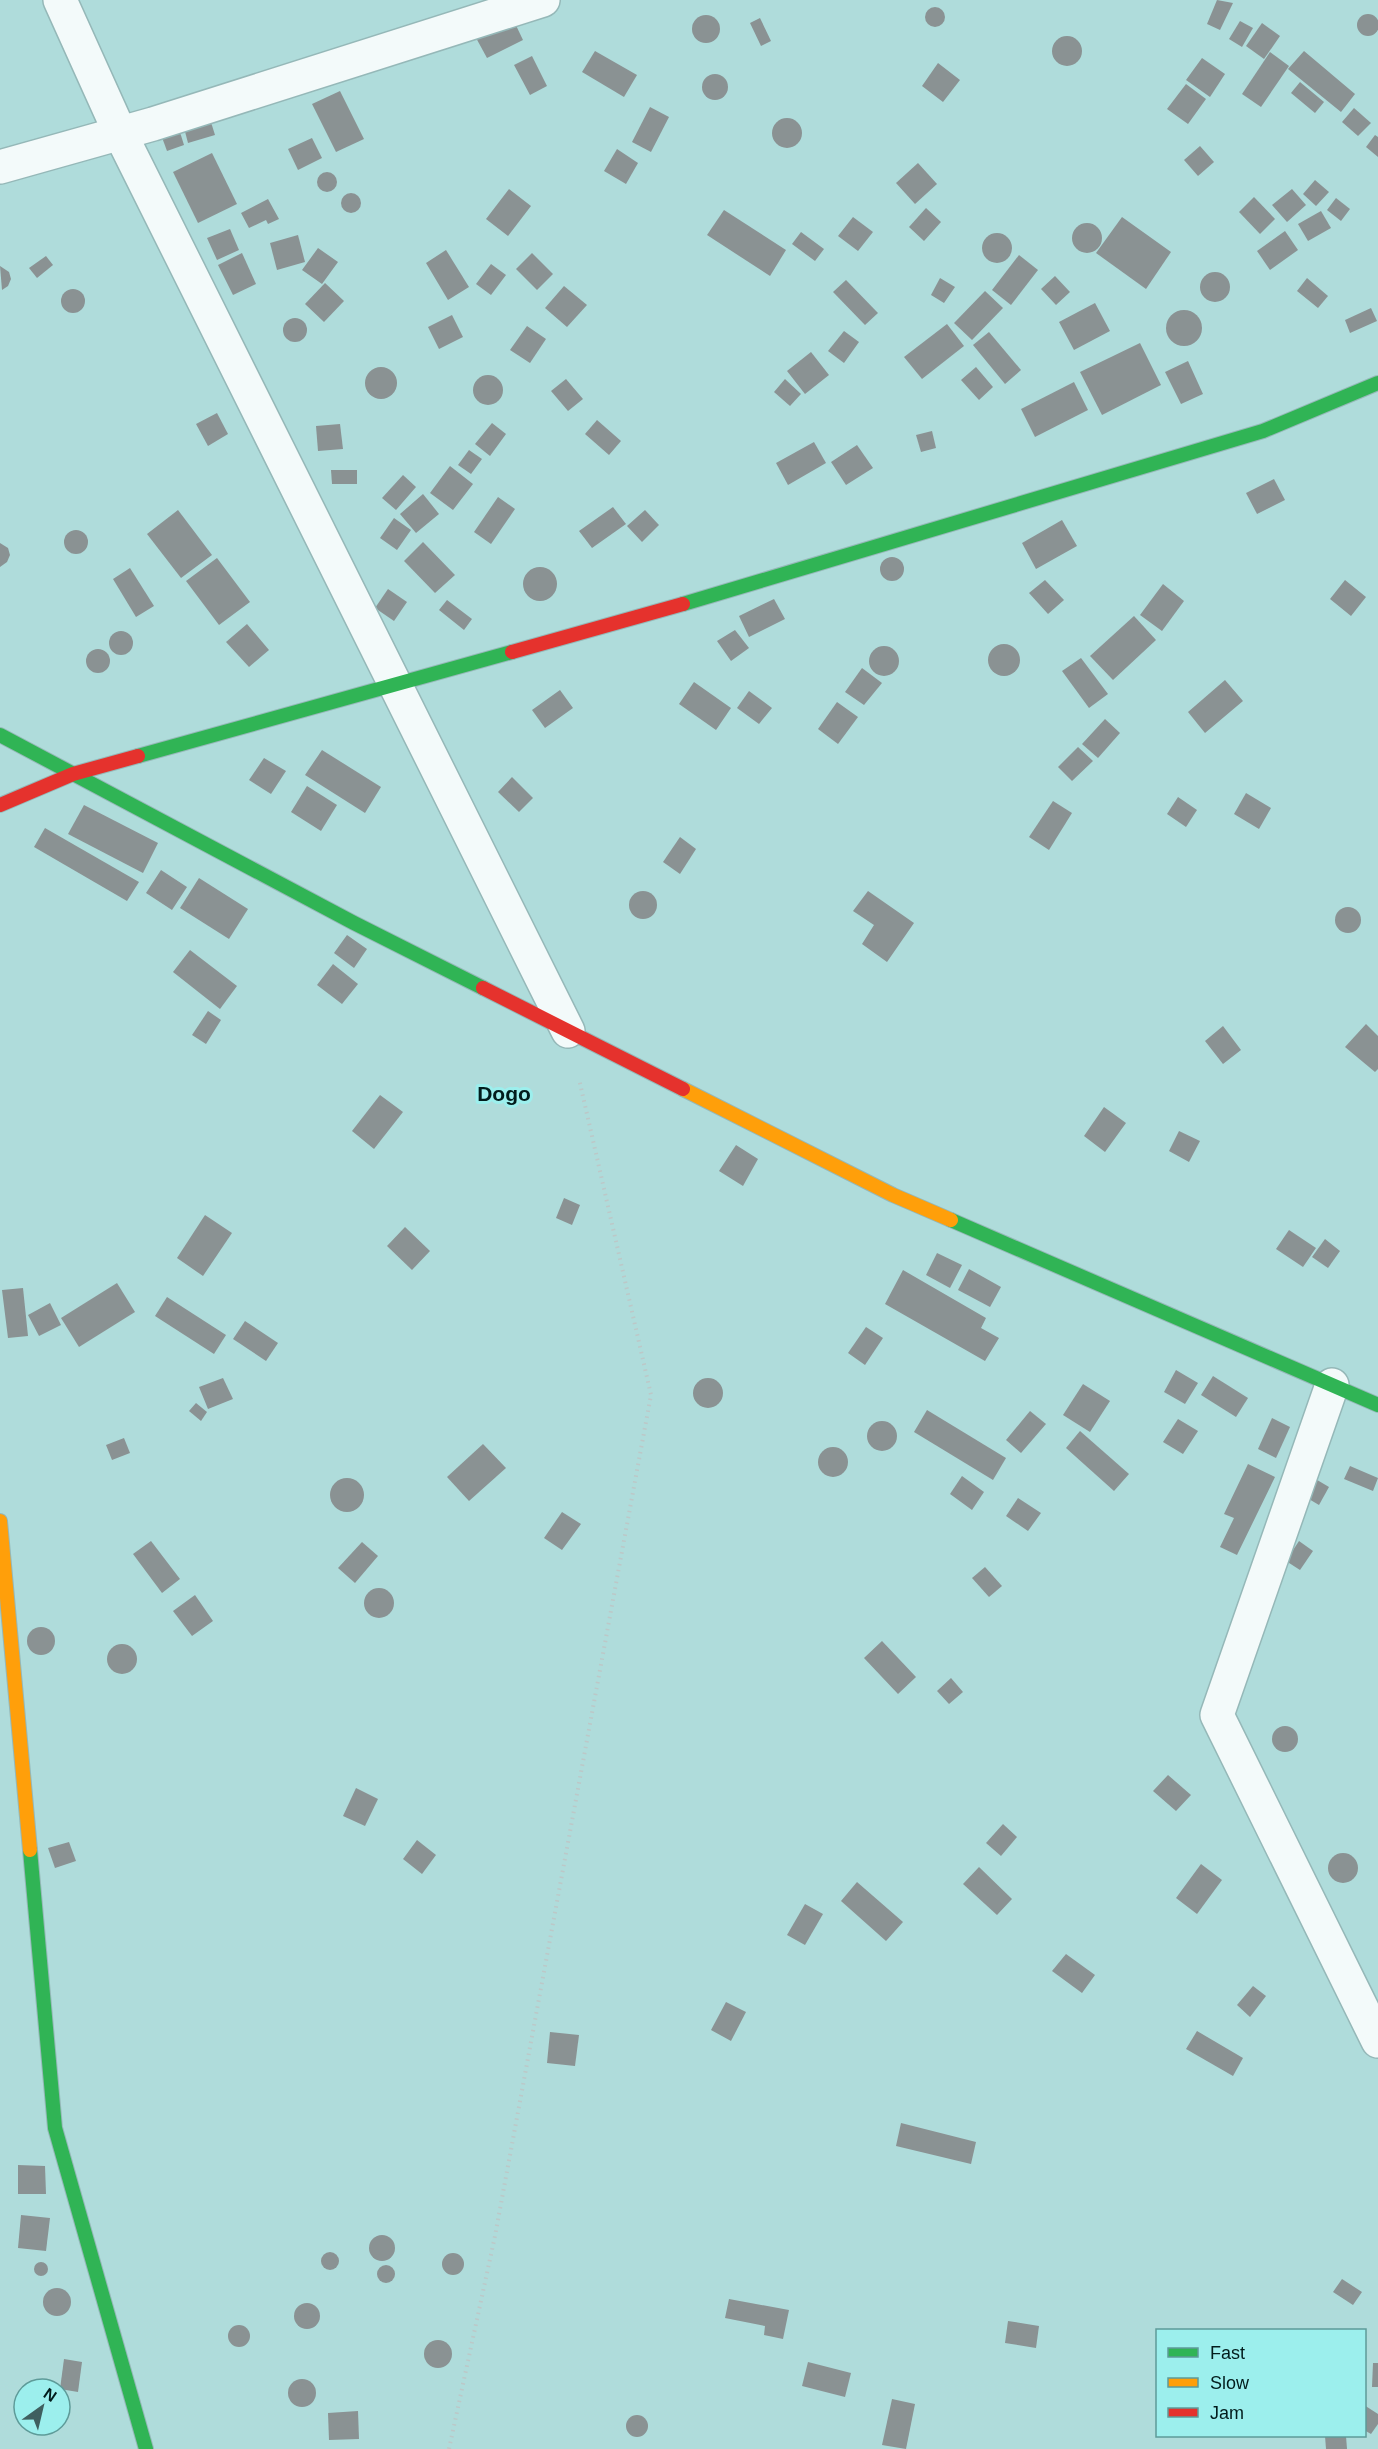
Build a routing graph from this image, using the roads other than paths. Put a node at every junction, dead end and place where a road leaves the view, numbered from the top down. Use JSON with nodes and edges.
{"nodes":[{"id":1,"x":60,"y":0,"type":"edge"},
{"id":2,"x":543,"y":0,"type":"edge"},
{"id":3,"x":120,"y":133,"type":"junction"},
{"id":4,"x":0,"y":167,"type":"edge"},
{"id":5,"x":1378,"y":383,"type":"edge"},
{"id":6,"x":395,"y":684,"type":"junction"},
{"id":7,"x":0,"y":735,"type":"edge"},
{"id":8,"x":73,"y":774,"type":"junction"},
{"id":9,"x":0,"y":805,"type":"edge"},
{"id":10,"x":568,"y":1031,"type":"junction"},
{"id":11,"x":1332,"y":1385,"type":"junction"},
{"id":12,"x":1378,"y":1405,"type":"edge"},
{"id":13,"x":0,"y":1521,"type":"edge"},
{"id":14,"x":1378,"y":2041,"type":"edge"},
{"id":15,"x":146,"y":2449,"type":"edge"}],
"edges":[{"from":1,"to":3,"type":"street"},
{"from":2,"to":3,"type":"street"},
{"from":3,"to":4,"type":"street"},
{"from":3,"to":6,"type":"street"},
{"from":5,"to":6,"type":"street"},
{"from":6,"to":8,"type":"street"},
{"from":6,"to":10,"type":"street"},
{"from":7,"to":8,"type":"street"},
{"from":8,"to":9,"type":"street"},
{"from":8,"to":10,"type":"street"},
{"from":10,"to":11,"type":"street"},
{"from":11,"to":12,"type":"street"},
{"from":11,"to":14,"type":"street"},
{"from":13,"to":15,"type":"street"}]}
